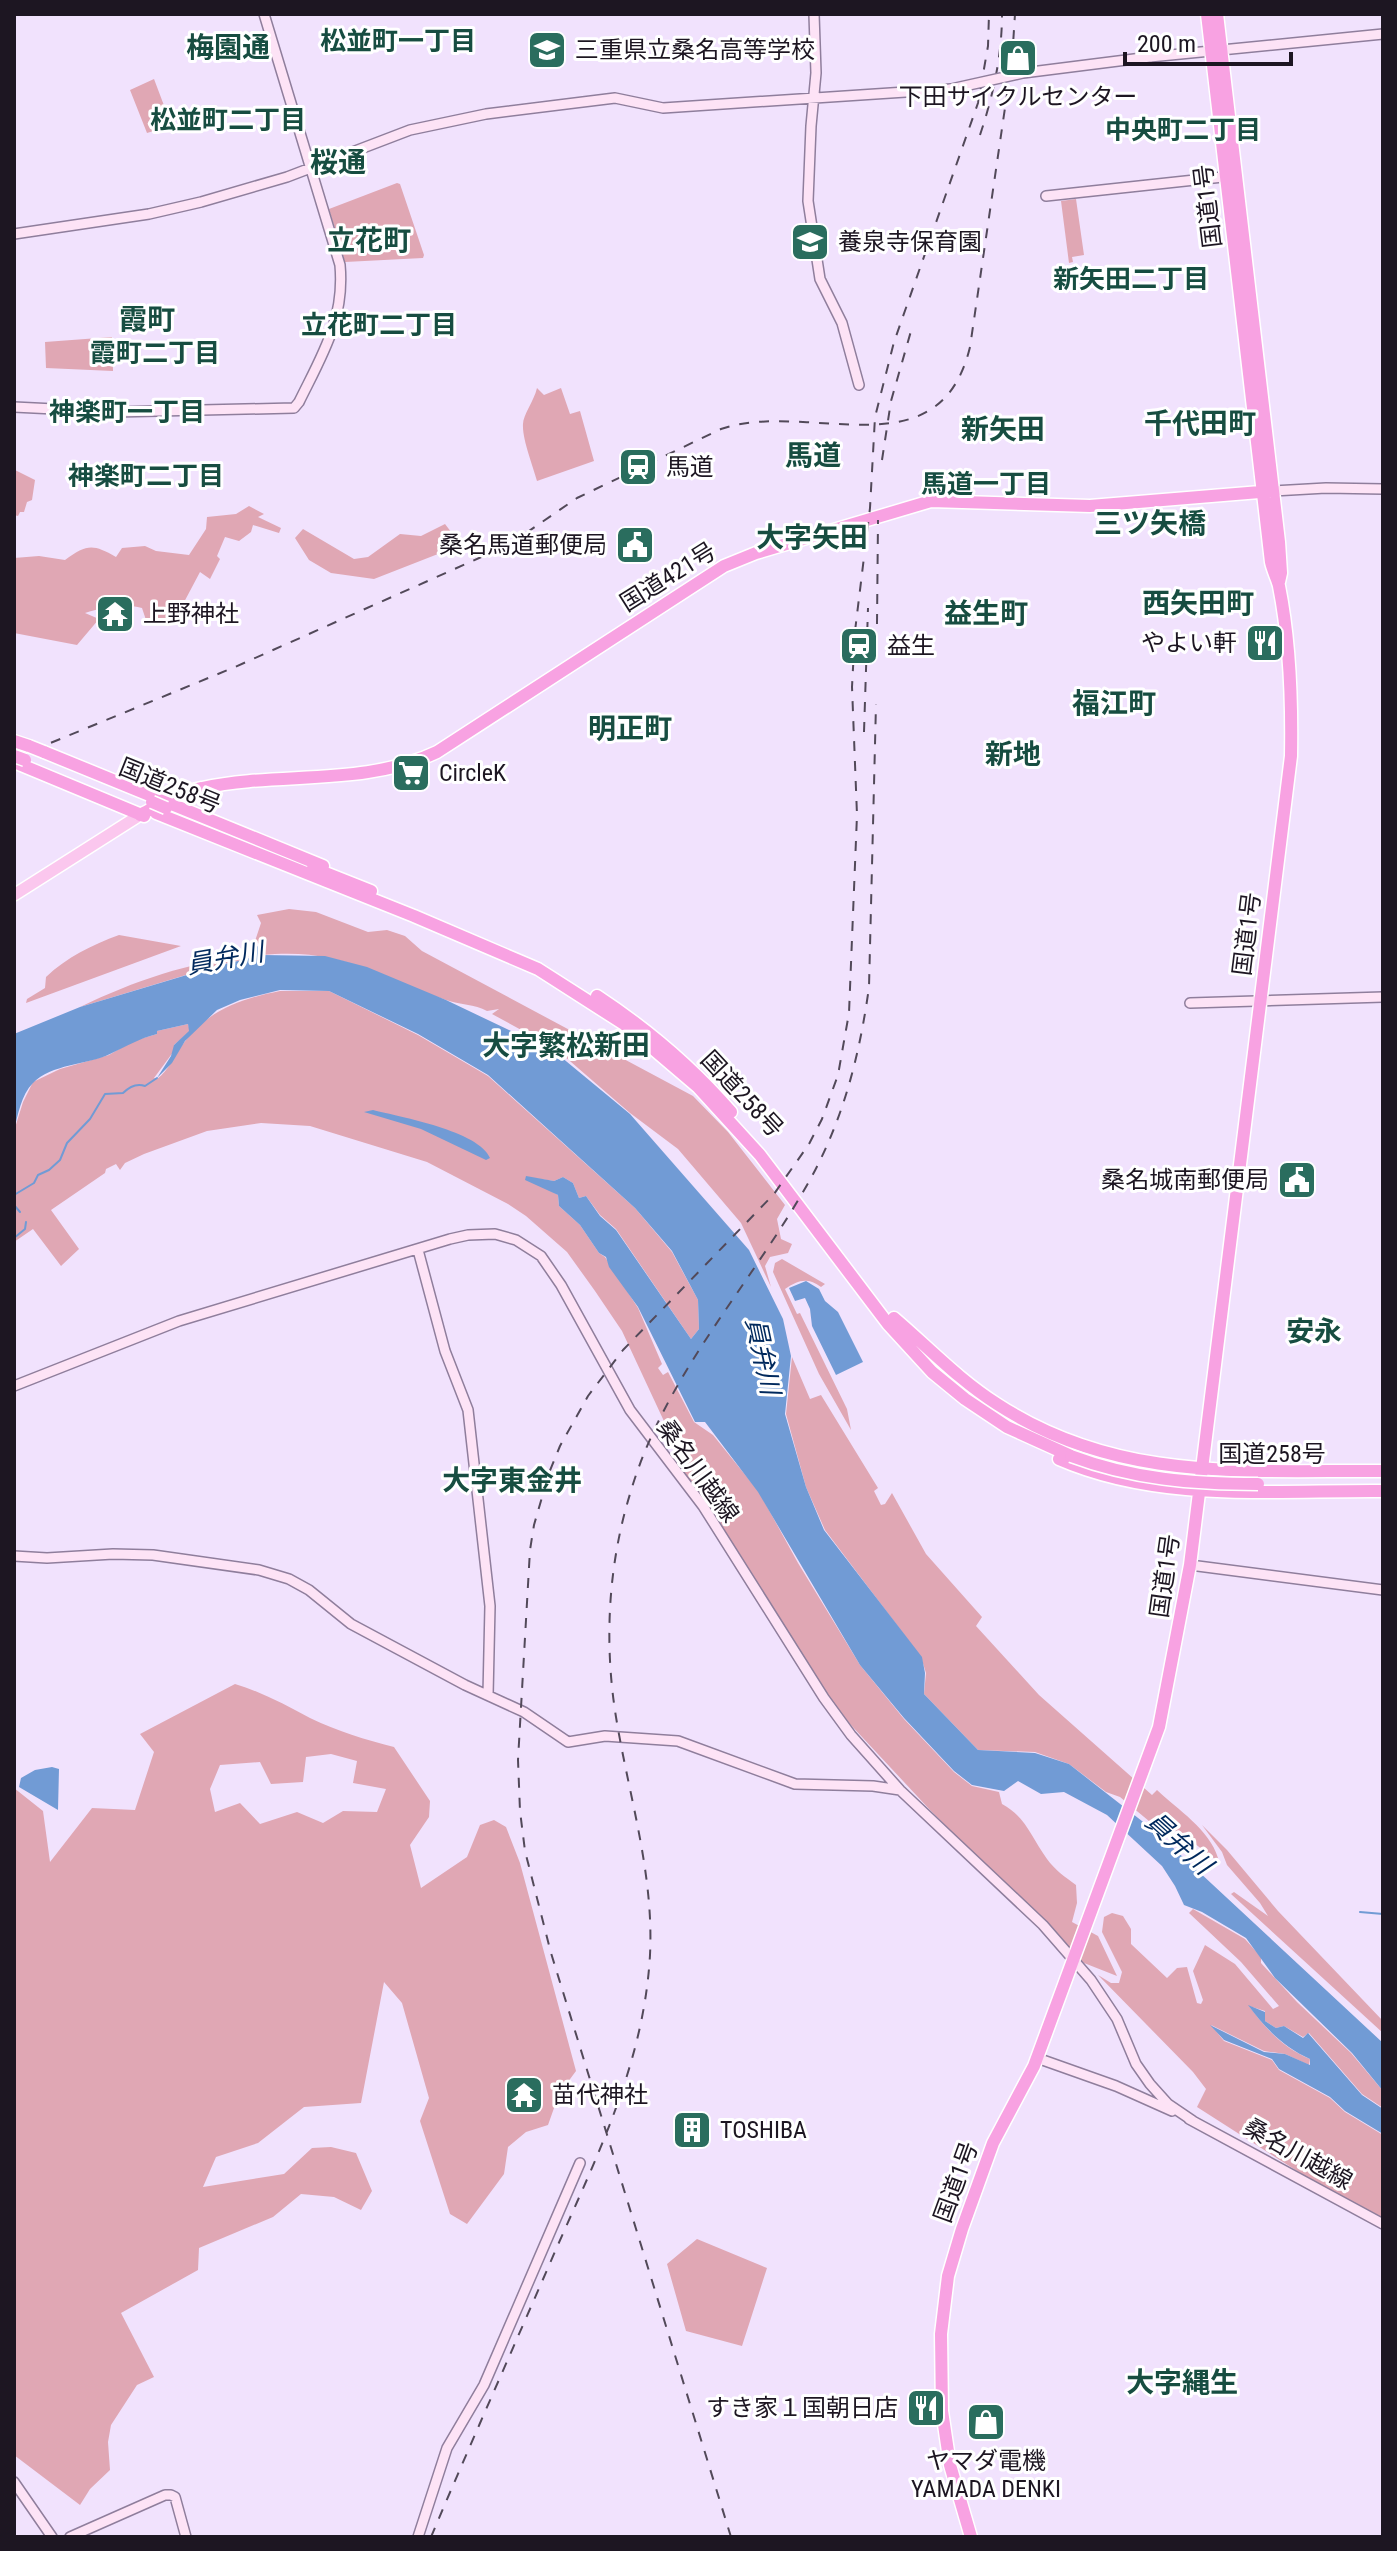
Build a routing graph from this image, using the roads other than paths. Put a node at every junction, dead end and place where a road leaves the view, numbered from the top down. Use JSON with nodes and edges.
{"nodes":[{"id":1,"x":264,"y":14,"type":"edge"},
{"id":2,"x":814,"y":14,"type":"edge"},
{"id":3,"x":1207,"y":14,"type":"edge"},
{"id":4,"x":1217,"y":14,"type":"edge"},
{"id":5,"x":1383,"y":34,"type":"edge"},
{"id":6,"x":1216,"y":52,"type":"junction"},
{"id":7,"x":814,"y":92,"type":"junction"},
{"id":8,"x":312,"y":167,"type":"junction"},
{"id":9,"x":1231,"y":176,"type":"junction"},
{"id":10,"x":1046,"y":196,"type":"dead end"},
{"id":11,"x":14,"y":234,"type":"edge"},
{"id":12,"x":859,"y":385,"type":"dead end"},
{"id":13,"x":14,"y":407,"type":"edge"},
{"id":14,"x":1383,"y":489,"type":"edge"},
{"id":15,"x":1268,"y":491,"type":"junction"},
{"id":16,"x":23,"y":753,"type":"edge"},
{"id":17,"x":154,"y":808,"type":"junction"},
{"id":18,"x":14,"y":895,"type":"edge"},
{"id":19,"x":1383,"y":997,"type":"edge"},
{"id":20,"x":1190,"y":1003,"type":"dead end"},
{"id":21,"x":1260,"y":1003,"type":"junction"},
{"id":22,"x":418,"y":1250,"type":"junction"},
{"id":23,"x":861,"y":1289,"type":"junction"},
{"id":24,"x":894,"y":1318,"type":"junction"},
{"id":25,"x":14,"y":1386,"type":"edge"},
{"id":26,"x":1072,"y":1453,"type":"junction"},
{"id":27,"x":1201,"y":1469,"type":"junction"},
{"id":28,"x":1383,"y":1471,"type":"edge"},
{"id":29,"x":1383,"y":1477,"type":"edge"},
{"id":30,"x":1258,"y":1480,"type":"junction"},
{"id":31,"x":1383,"y":1484,"type":"edge"},
{"id":32,"x":1198,"y":1491,"type":"junction"},
{"id":33,"x":1383,"y":1491,"type":"edge"},
{"id":34,"x":14,"y":1556,"type":"edge"},
{"id":35,"x":1190,"y":1565,"type":"junction"},
{"id":36,"x":1383,"y":1590,"type":"edge"},
{"id":37,"x":488,"y":1695,"type":"junction"},
{"id":38,"x":900,"y":1790,"type":"junction"},
{"id":39,"x":1074,"y":1961,"type":"junction"},
{"id":40,"x":1037,"y":2058,"type":"junction"},
{"id":41,"x":1193,"y":2121,"type":"junction"},
{"id":42,"x":580,"y":2163,"type":"dead end"},
{"id":43,"x":1383,"y":2224,"type":"edge"},
{"id":44,"x":14,"y":2482,"type":"edge"},
{"id":45,"x":52,"y":2537,"type":"edge"},
{"id":46,"x":70,"y":2537,"type":"edge"},
{"id":47,"x":186,"y":2537,"type":"edge"},
{"id":48,"x":418,"y":2537,"type":"edge"},
{"id":49,"x":971,"y":2537,"type":"edge"}],
"edges":[{"from":1,"to":8,"type":"street"},
{"from":2,"to":7,"type":"street"},
{"from":3,"to":6,"type":"highway","name":"国道1号"},
{"from":4,"to":6,"type":"highway","name":"国道1号"},
{"from":5,"to":6,"type":"street"},
{"from":6,"to":7,"type":"street","bridge":true},
{"from":6,"to":9,"type":"highway","name":"国道1号"},
{"from":7,"to":8,"type":"street"},
{"from":7,"to":12,"type":"street"},
{"from":8,"to":11,"type":"street"},
{"from":8,"to":13,"type":"street"},
{"from":9,"to":10,"type":"street"},
{"from":9,"to":15,"type":"highway","name":"国道1号"},
{"from":14,"to":15,"type":"street"},
{"from":15,"to":17,"type":"highway","name":"国道421号"},
{"from":15,"to":21,"type":"highway","name":"国道1号"},
{"from":16,"to":17,"type":"highway","name":"国道258号"},
{"from":16,"to":17,"type":"highway"},
{"from":17,"to":18,"type":"main road"},
{"from":17,"to":23,"type":"highway","name":"国道258号"},
{"from":17,"to":24,"type":"highway","name":"国道258号"},
{"from":19,"to":21,"type":"street"},
{"from":20,"to":21,"type":"street"},
{"from":21,"to":27,"type":"highway","name":"国道1号"},
{"from":22,"to":25,"type":"street","name":"桑名川越線"},
{"from":22,"to":37,"type":"street"},
{"from":22,"to":38,"type":"street","name":"桑名川越線"},
{"from":23,"to":26,"type":"highway","name":"国道258号"},
{"from":23,"to":32,"type":"highway"},
{"from":24,"to":26,"type":"highway","name":"国道258号"},
{"from":24,"to":27,"type":"highway"},
{"from":26,"to":30,"type":"highway","name":"国道258号","bridge":true},
{"from":27,"to":28,"type":"highway"},
{"from":27,"to":32,"type":"highway","name":"国道1号"},
{"from":29,"to":30,"type":"highway","name":"国道258号"},
{"from":30,"to":31,"type":"highway","name":"国道258号"},
{"from":32,"to":33,"type":"highway"},
{"from":32,"to":35,"type":"highway","name":"国道1号"},
{"from":34,"to":37,"type":"street"},
{"from":35,"to":36,"type":"street"},
{"from":35,"to":39,"type":"highway","name":"国道1号"},
{"from":37,"to":38,"type":"street"},
{"from":38,"to":39,"type":"street","name":"桑名川越線"},
{"from":39,"to":40,"type":"highway","name":"国道1号"},
{"from":39,"to":41,"type":"street","name":"桑名川越線"},
{"from":40,"to":41,"type":"street","name":"桑名川越線"},
{"from":40,"to":49,"type":"highway","name":"国道1号"},
{"from":41,"to":43,"type":"street","name":"桑名川越線"},
{"from":42,"to":48,"type":"street"},
{"from":44,"to":45,"type":"street"},
{"from":46,"to":47,"type":"street"}]}
